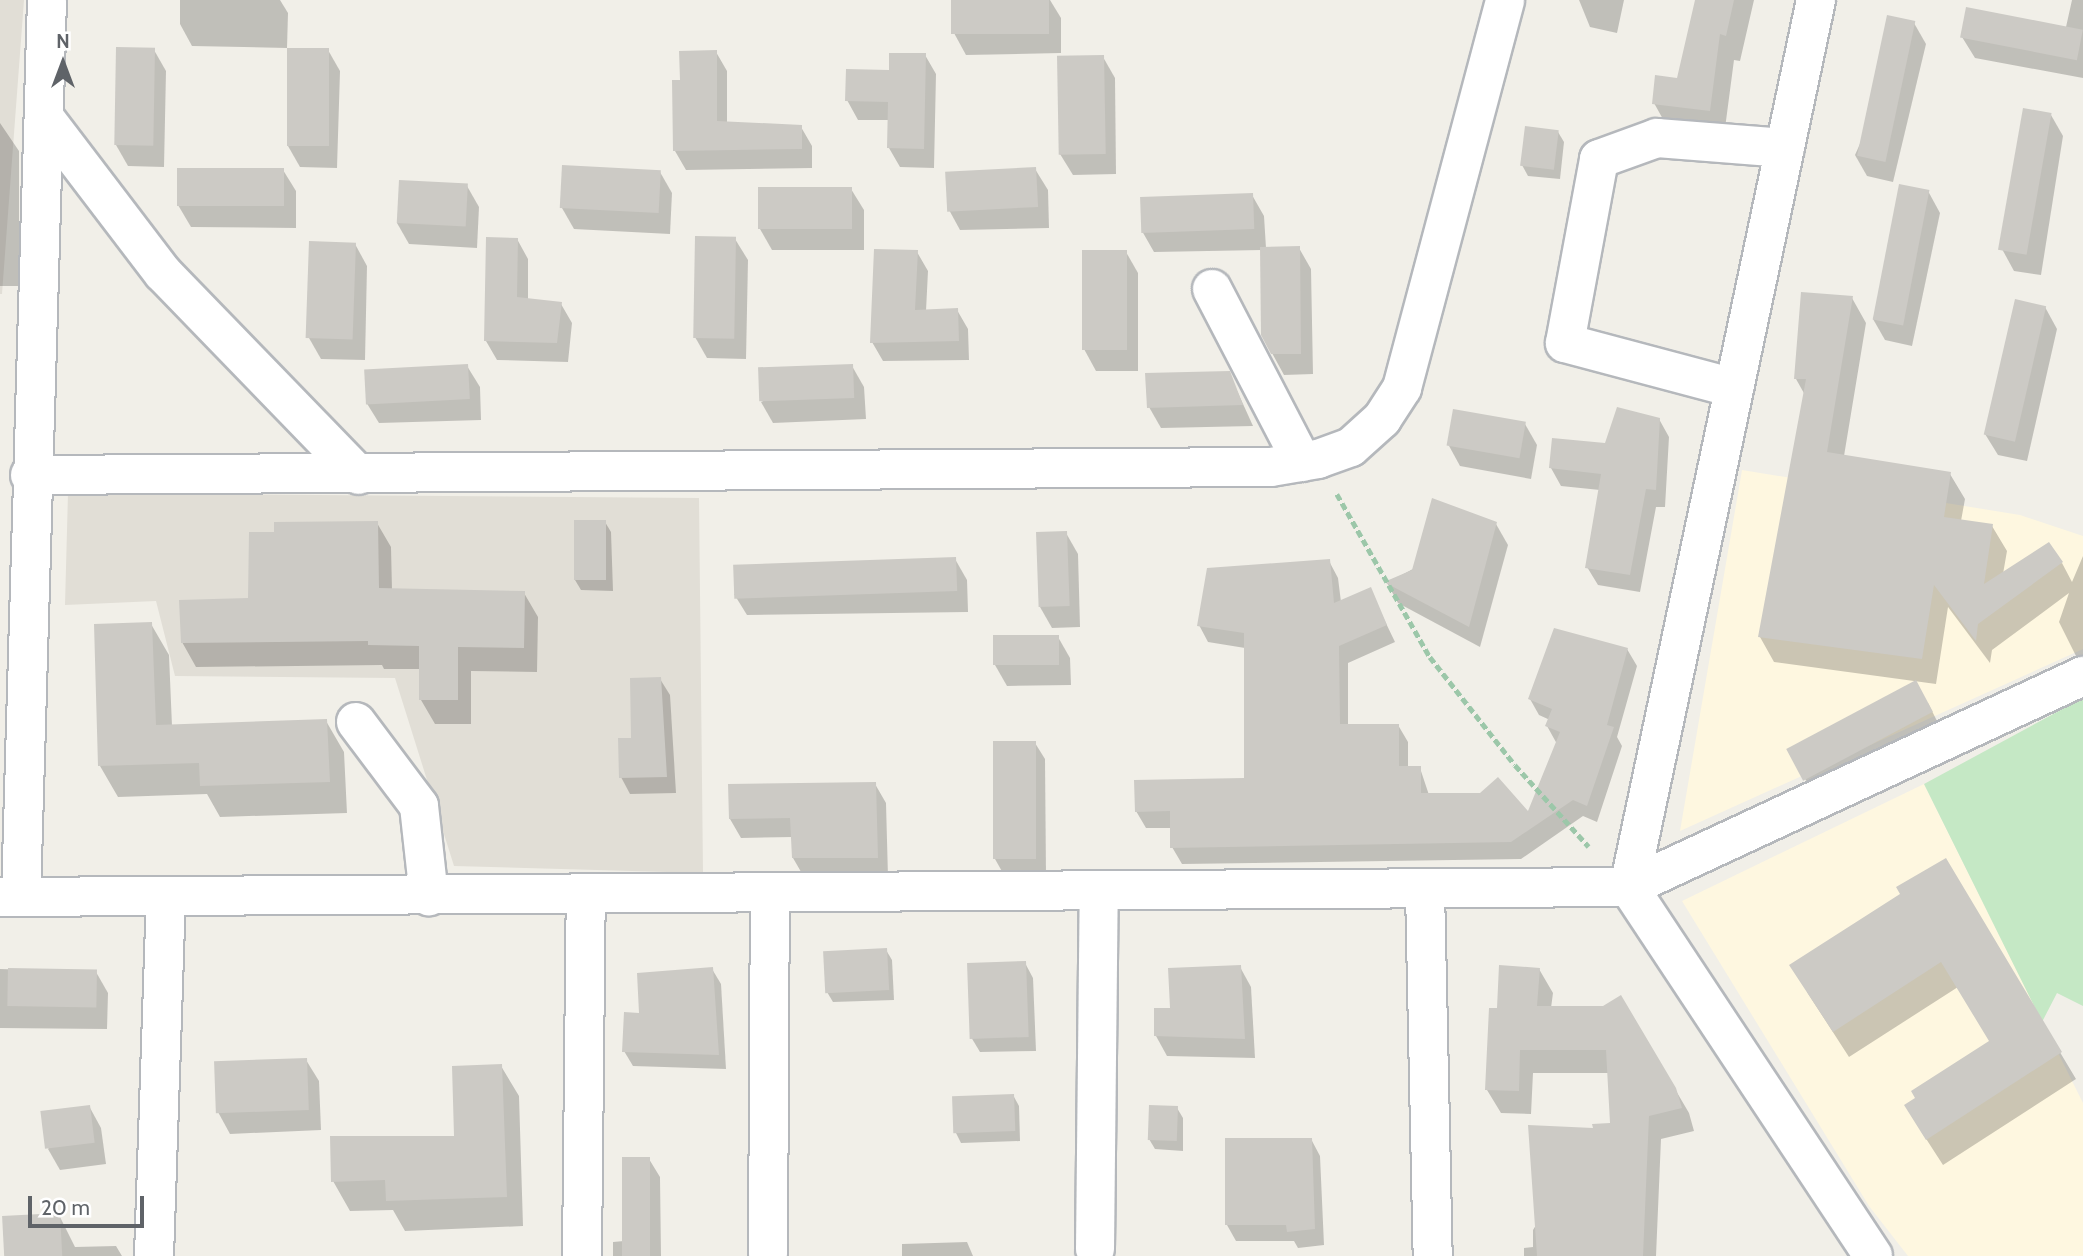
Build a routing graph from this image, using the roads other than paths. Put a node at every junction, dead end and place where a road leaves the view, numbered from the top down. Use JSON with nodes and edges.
{"nodes":[{"id":1,"x":47,"y":0,"type":"edge"},
{"id":2,"x":1505,"y":0,"type":"edge"},
{"id":3,"x":1816,"y":0,"type":"edge"},
{"id":4,"x":47,"y":121,"type":"junction"},
{"id":5,"x":1785,"y":148,"type":"junction"},
{"id":6,"x":1212,"y":289,"type":"dead end"},
{"id":7,"x":1734,"y":388,"type":"junction"},
{"id":8,"x":1310,"y":461,"type":"junction"},
{"id":9,"x":30,"y":475,"type":"junction"},
{"id":10,"x":359,"y":475,"type":"junction"},
{"id":11,"x":14,"y":528,"type":"edge"},
{"id":12,"x":2083,"y":676,"type":"edge"},
{"id":13,"x":356,"y":722,"type":"dead end"},
{"id":14,"x":1629,"y":887,"type":"junction"},
{"id":15,"x":1425,"y":889,"type":"junction"},
{"id":16,"x":1099,"y":891,"type":"junction"},
{"id":17,"x":770,"y":894,"type":"junction"},
{"id":18,"x":586,"y":895,"type":"junction"},
{"id":19,"x":10,"y":896,"type":"edge"},
{"id":20,"x":429,"y":896,"type":"junction"},
{"id":21,"x":166,"y":897,"type":"junction"},
{"id":22,"x":1095,"y":1249,"type":"dead end"},
{"id":23,"x":768,"y":1254,"type":"dead end"},
{"id":24,"x":154,"y":1256,"type":"edge"},
{"id":25,"x":582,"y":1256,"type":"edge"},
{"id":26,"x":1433,"y":1256,"type":"edge"},
{"id":27,"x":1873,"y":1256,"type":"edge"}],
"edges":[{"from":1,"to":4,"type":"street"},
{"from":2,"to":8,"type":"street"},
{"from":3,"to":5,"type":"street"},
{"from":4,"to":9,"type":"street"},
{"from":4,"to":10,"type":"street"},
{"from":5,"to":7,"type":"street"},
{"from":5,"to":7,"type":"street"},
{"from":6,"to":8,"type":"street"},
{"from":7,"to":14,"type":"street"},
{"from":8,"to":10,"type":"street"},
{"from":9,"to":10,"type":"street"},
{"from":9,"to":11,"type":"street"},
{"from":11,"to":19,"type":"street"},
{"from":12,"to":14,"type":"street"},
{"from":13,"to":20,"type":"street"},
{"from":14,"to":15,"type":"street"},
{"from":14,"to":27,"type":"street"},
{"from":15,"to":16,"type":"street"},
{"from":15,"to":26,"type":"street"},
{"from":16,"to":17,"type":"street"},
{"from":16,"to":22,"type":"street"},
{"from":17,"to":18,"type":"street"},
{"from":17,"to":23,"type":"street"},
{"from":18,"to":20,"type":"street"},
{"from":18,"to":25,"type":"street"},
{"from":19,"to":21,"type":"street"},
{"from":20,"to":21,"type":"street"},
{"from":21,"to":24,"type":"street"}]}
